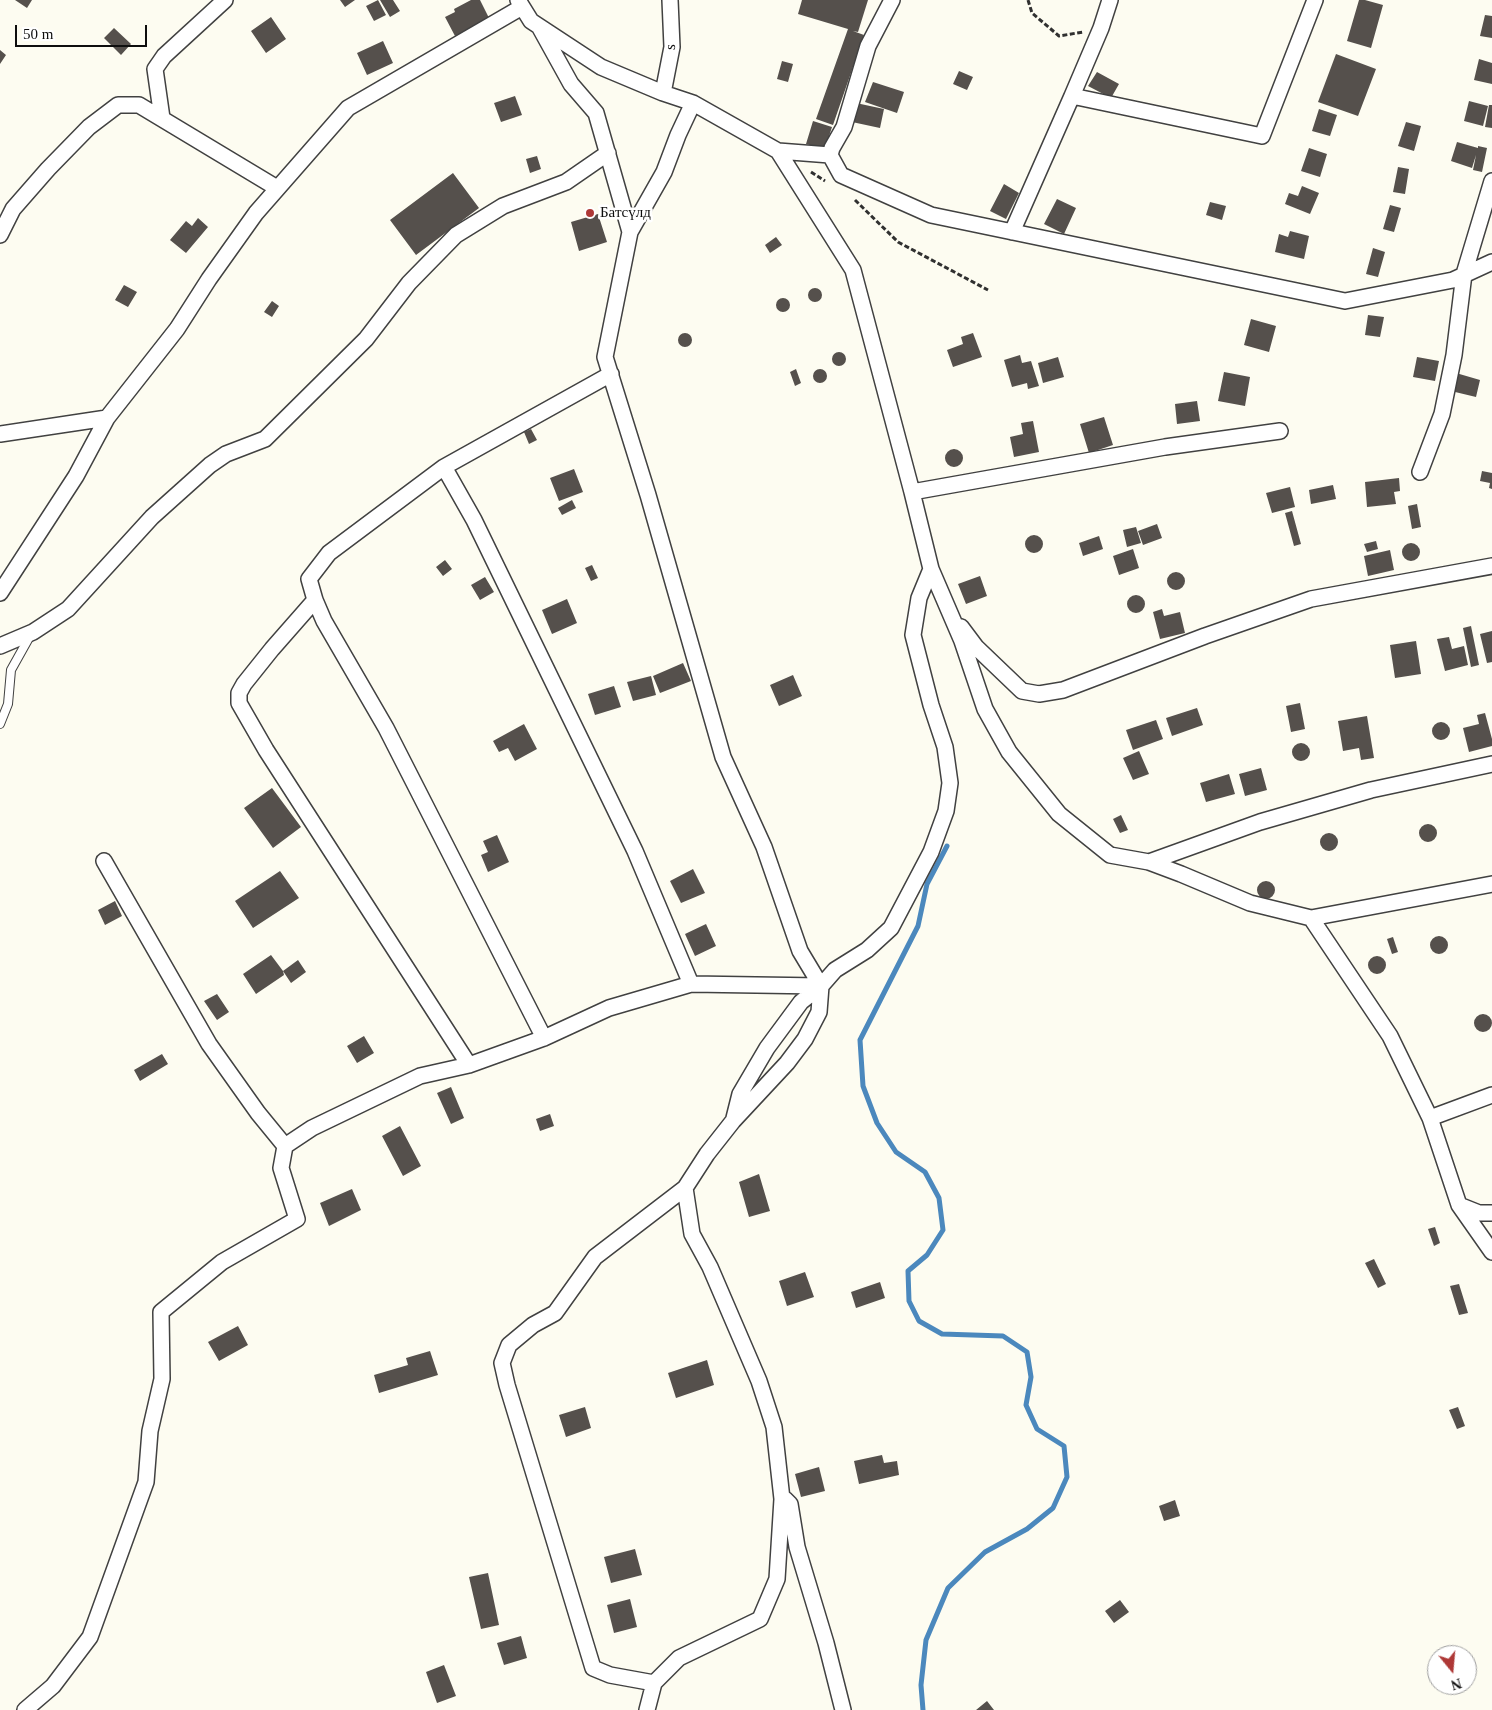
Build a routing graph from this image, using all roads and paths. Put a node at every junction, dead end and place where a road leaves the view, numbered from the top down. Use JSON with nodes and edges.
{"nodes":[{"id":1,"x":225,"y":0,"type":"edge"},
{"id":2,"x":670,"y":0,"type":"edge"},
{"id":3,"x":892,"y":0,"type":"edge"},
{"id":4,"x":1028,"y":0,"type":"edge"},
{"id":5,"x":1110,"y":0,"type":"edge"},
{"id":6,"x":1315,"y":0,"type":"edge"},
{"id":7,"x":520,"y":4,"type":"edge"},
{"id":8,"x":538,"y":26,"type":"junction"},
{"id":9,"x":1101,"y":28,"type":"junction"},
{"id":10,"x":663,"y":93,"type":"junction"},
{"id":11,"x":1072,"y":96,"type":"junction"},
{"id":12,"x":693,"y":103,"type":"junction"},
{"id":13,"x":162,"y":118,"type":"junction"},
{"id":14,"x":778,"y":151,"type":"junction"},
{"id":15,"x":608,"y":153,"type":"junction"},
{"id":16,"x":830,"y":155,"type":"junction"},
{"id":17,"x":810,"y":172,"type":"dead end"},
{"id":18,"x":1492,"y":181,"type":"edge"},
{"id":19,"x":826,"y":182,"type":"dead end"},
{"id":20,"x":277,"y":188,"type":"junction"},
{"id":21,"x":850,"y":197,"type":"dead end"},
{"id":22,"x":630,"y":232,"type":"junction"},
{"id":23,"x":1012,"y":232,"type":"junction"},
{"id":24,"x":0,"y":235,"type":"edge"},
{"id":25,"x":1492,"y":262,"type":"edge"},
{"id":26,"x":1464,"y":274,"type":"junction"},
{"id":27,"x":988,"y":290,"type":"dead end"},
{"id":28,"x":610,"y":374,"type":"junction"},
{"id":29,"x":107,"y":418,"type":"junction"},
{"id":30,"x":1280,"y":431,"type":"dead end"},
{"id":31,"x":0,"y":434,"type":"edge"},
{"id":32,"x":444,"y":467,"type":"junction"},
{"id":33,"x":1420,"y":472,"type":"dead end"},
{"id":34,"x":912,"y":492,"type":"junction"},
{"id":35,"x":1492,"y":566,"type":"edge"},
{"id":36,"x":932,"y":569,"type":"junction"},
{"id":37,"x":0,"y":593,"type":"edge"},
{"id":38,"x":314,"y":600,"type":"junction"},
{"id":39,"x":949,"y":612,"type":"junction"},
{"id":40,"x":33,"y":632,"type":"junction"},
{"id":41,"x":0,"y":646,"type":"edge"},
{"id":42,"x":0,"y":724,"type":"edge"},
{"id":43,"x":1492,"y":764,"type":"edge"},
{"id":44,"x":104,"y":861,"type":"dead end"},
{"id":45,"x":1149,"y":862,"type":"junction"},
{"id":46,"x":1492,"y":884,"type":"edge"},
{"id":47,"x":1311,"y":918,"type":"junction"},
{"id":48,"x":691,"y":984,"type":"junction"},
{"id":49,"x":821,"y":986,"type":"junction"},
{"id":50,"x":544,"y":1038,"type":"junction"},
{"id":51,"x":469,"y":1065,"type":"junction"},
{"id":52,"x":1492,"y":1095,"type":"edge"},
{"id":53,"x":1430,"y":1118,"type":"junction"},
{"id":54,"x":733,"y":1121,"type":"junction"},
{"id":55,"x":286,"y":1146,"type":"junction"},
{"id":56,"x":685,"y":1188,"type":"junction"},
{"id":57,"x":1459,"y":1206,"type":"junction"},
{"id":58,"x":1492,"y":1213,"type":"edge"},
{"id":59,"x":1492,"y":1252,"type":"edge"},
{"id":60,"x":781,"y":1494,"type":"junction"},
{"id":61,"x":654,"y":1683,"type":"junction"},
{"id":62,"x":26,"y":1710,"type":"edge"},
{"id":63,"x":647,"y":1710,"type":"edge"},
{"id":64,"x":843,"y":1710,"type":"edge"}],
"edges":[{"from":1,"to":13,"type":"street"},
{"from":2,"to":10,"type":"street","name":"s"},
{"from":3,"to":16,"type":"street"},
{"from":4,"to":9,"type":"path"},
{"from":5,"to":9,"type":"street"},
{"from":6,"to":11,"type":"street"},
{"from":7,"to":8,"type":"street"},
{"from":7,"to":20,"type":"street"},
{"from":8,"to":10,"type":"street"},
{"from":8,"to":15,"type":"street"},
{"from":9,"to":11,"type":"street"},
{"from":10,"to":12,"type":"street"},
{"from":11,"to":23,"type":"street"},
{"from":12,"to":14,"type":"street"},
{"from":12,"to":22,"type":"street"},
{"from":13,"to":20,"type":"street"},
{"from":13,"to":24,"type":"street"},
{"from":14,"to":16,"type":"street"},
{"from":14,"to":34,"type":"street"},
{"from":15,"to":22,"type":"street"},
{"from":15,"to":40,"type":"street"},
{"from":16,"to":23,"type":"street"},
{"from":17,"to":19,"type":"path"},
{"from":18,"to":26,"type":"street"},
{"from":20,"to":29,"type":"street"},
{"from":21,"to":27,"type":"path"},
{"from":22,"to":28,"type":"street"},
{"from":23,"to":26,"type":"street"},
{"from":25,"to":26,"type":"street"},
{"from":26,"to":33,"type":"street"},
{"from":28,"to":32,"type":"street"},
{"from":28,"to":49,"type":"street"},
{"from":29,"to":31,"type":"street"},
{"from":29,"to":37,"type":"street"},
{"from":30,"to":34,"type":"street"},
{"from":32,"to":38,"type":"street"},
{"from":32,"to":48,"type":"street"},
{"from":34,"to":36,"type":"street"},
{"from":35,"to":39,"type":"street"},
{"from":36,"to":39,"type":"street"},
{"from":36,"to":49,"type":"street"},
{"from":38,"to":50,"type":"street"},
{"from":38,"to":51,"type":"street"},
{"from":39,"to":45,"type":"street"},
{"from":40,"to":41,"type":"street"},
{"from":40,"to":42,"type":"lane"},
{"from":43,"to":45,"type":"street"},
{"from":44,"to":55,"type":"street"},
{"from":45,"to":47,"type":"street"},
{"from":46,"to":47,"type":"street"},
{"from":47,"to":53,"type":"street"},
{"from":48,"to":49,"type":"street"},
{"from":48,"to":50,"type":"street"},
{"from":49,"to":54,"type":"street"},
{"from":49,"to":54,"type":"street"},
{"from":50,"to":51,"type":"street"},
{"from":51,"to":55,"type":"street"},
{"from":52,"to":53,"type":"street"},
{"from":53,"to":57,"type":"street"},
{"from":54,"to":56,"type":"street"},
{"from":55,"to":62,"type":"street"},
{"from":56,"to":60,"type":"street"},
{"from":56,"to":61,"type":"street"},
{"from":57,"to":58,"type":"street"},
{"from":57,"to":59,"type":"street"},
{"from":60,"to":61,"type":"street"},
{"from":60,"to":64,"type":"street"},
{"from":61,"to":63,"type":"street"}]}
